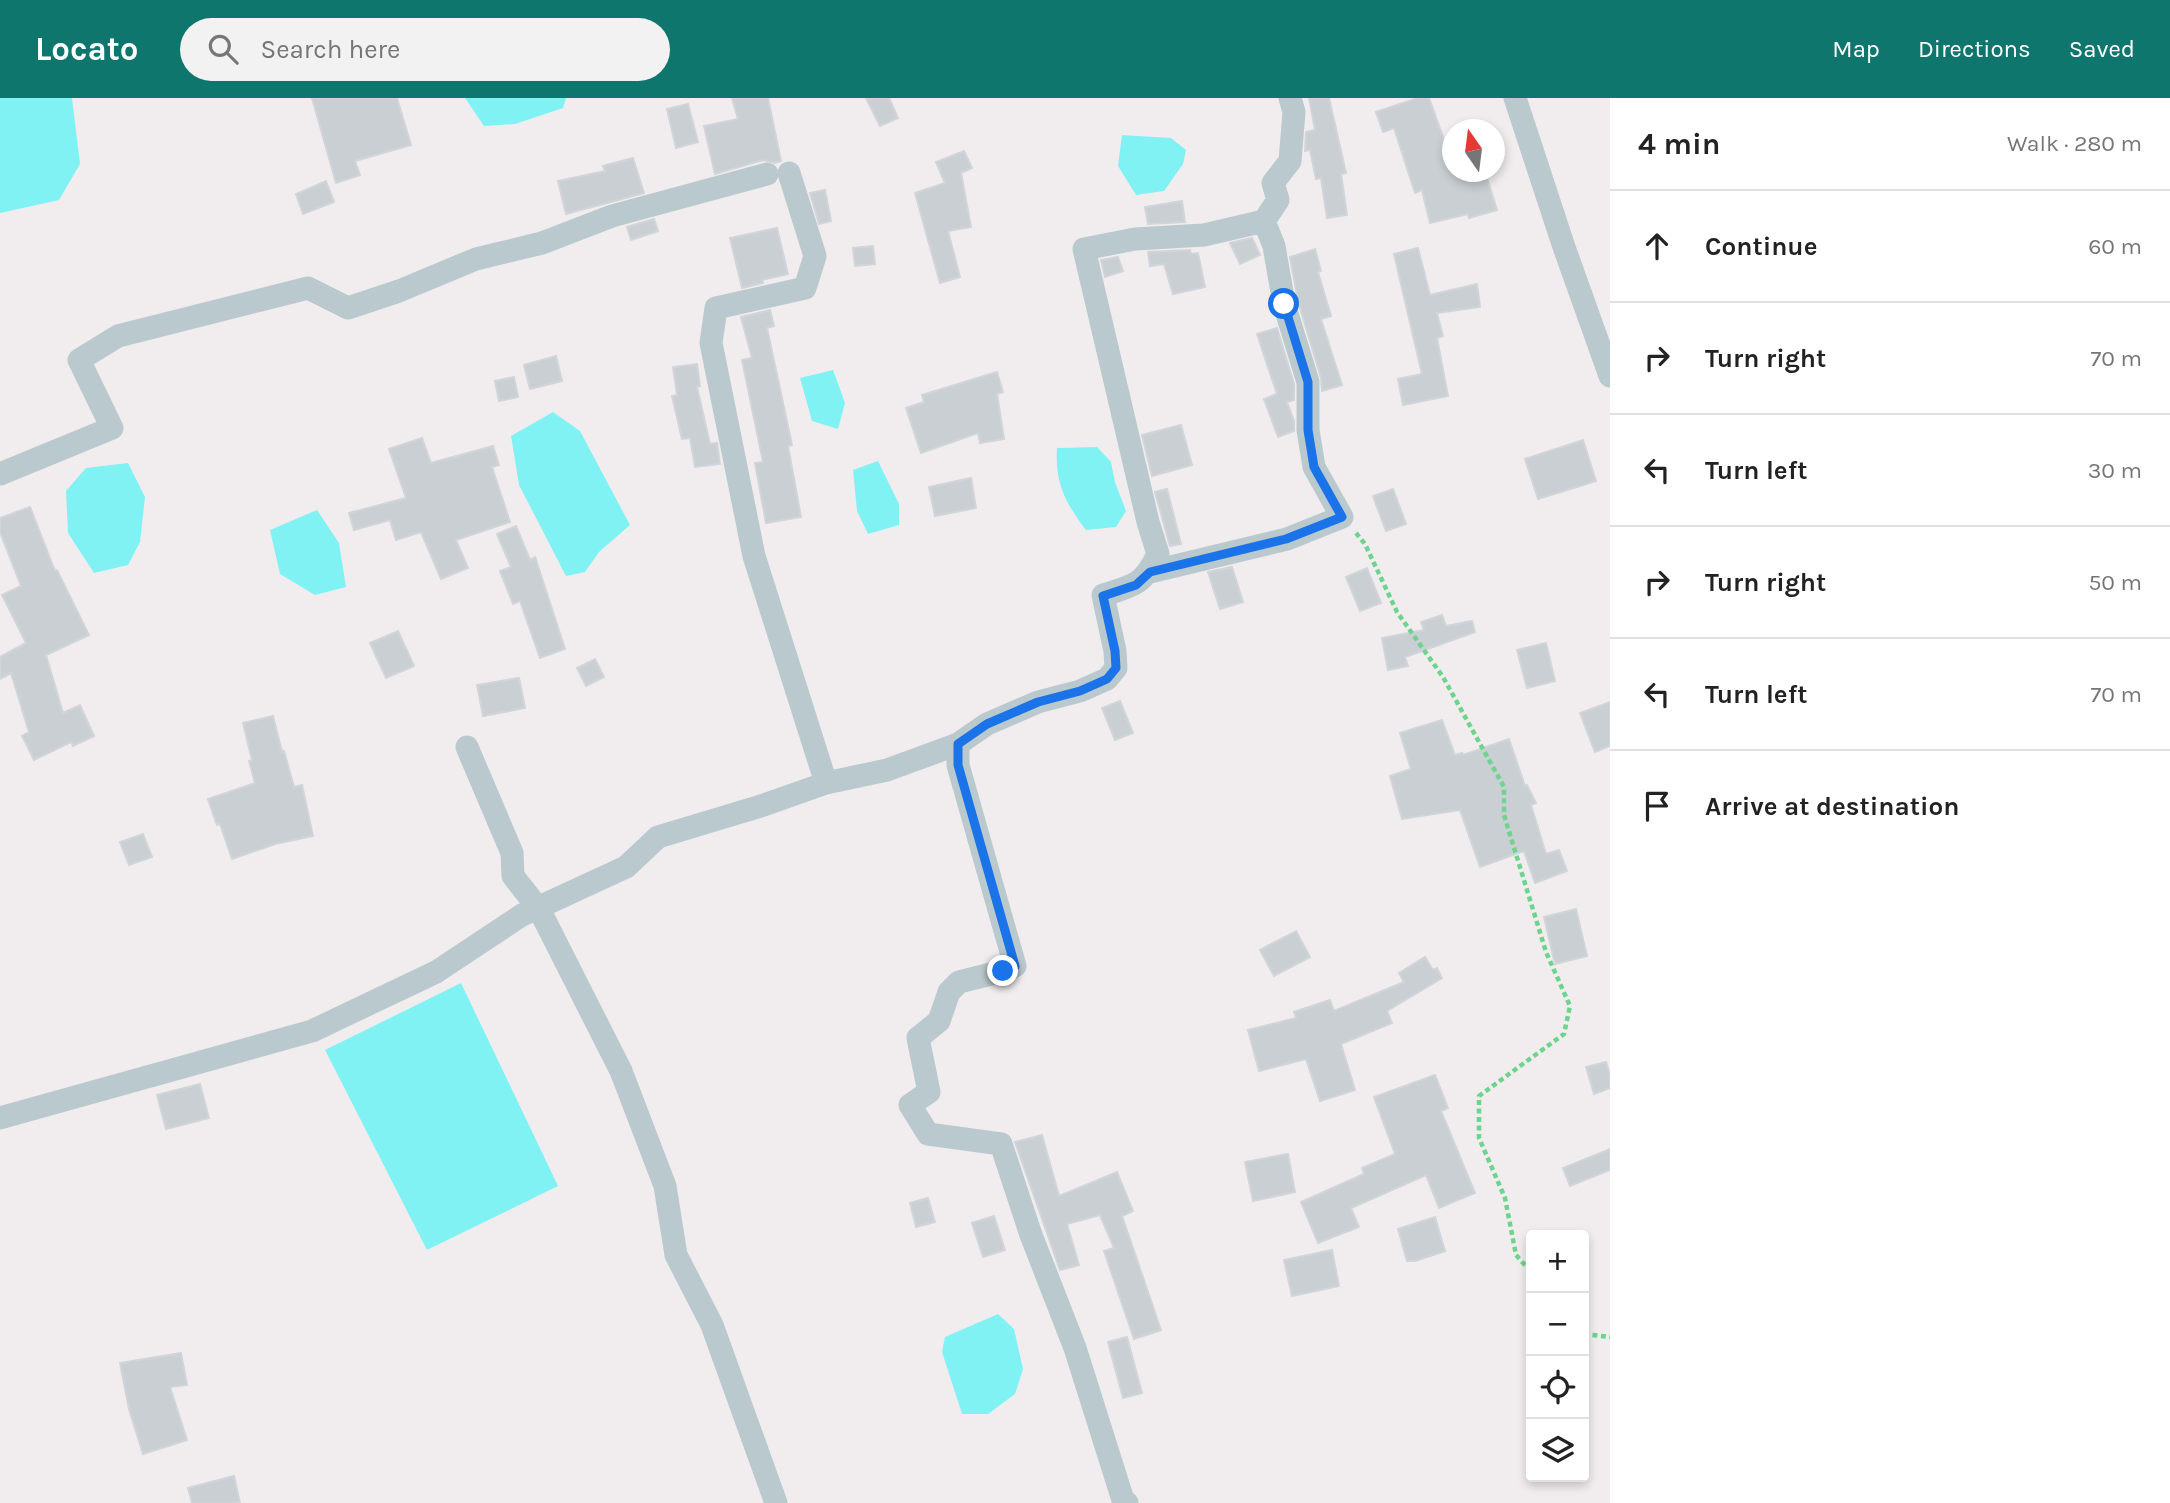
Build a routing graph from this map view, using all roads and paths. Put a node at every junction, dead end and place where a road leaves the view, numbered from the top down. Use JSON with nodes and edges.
{"nodes":[{"id":1,"x":1290,"y":98,"type":"edge"},
{"id":2,"x":1515,"y":98,"type":"edge"},
{"id":3,"x":1264,"y":221,"type":"junction"},
{"id":4,"x":1610,"y":376,"type":"edge"},
{"id":5,"x":0,"y":474,"type":"edge"},
{"id":6,"x":1342,"y":517,"type":"junction"},
{"id":7,"x":1150,"y":572,"type":"junction"},
{"id":8,"x":958,"y":744,"type":"junction"},
{"id":9,"x":467,"y":747,"type":"dead end"},
{"id":10,"x":826,"y":783,"type":"junction"},
{"id":11,"x":539,"y":909,"type":"junction"},
{"id":12,"x":0,"y":1118,"type":"edge"},
{"id":13,"x":1526,"y":1266,"type":"edge"},
{"id":14,"x":1589,"y":1335,"type":"edge"},
{"id":15,"x":1610,"y":1337,"type":"edge"},
{"id":16,"x":776,"y":1503,"type":"edge"},
{"id":17,"x":1127,"y":1503,"type":"edge"}],
"edges":[{"from":1,"to":3,"type":"street"},
{"from":2,"to":4,"type":"street"},
{"from":3,"to":6,"type":"street"},
{"from":3,"to":7,"type":"street"},
{"from":5,"to":10,"type":"street"},
{"from":6,"to":7,"type":"street"},
{"from":6,"to":13,"type":"path"},
{"from":7,"to":8,"type":"street"},
{"from":8,"to":10,"type":"street"},
{"from":8,"to":17,"type":"street"},
{"from":9,"to":11,"type":"street"},
{"from":10,"to":11,"type":"street"},
{"from":11,"to":12,"type":"street"},
{"from":11,"to":16,"type":"street"},
{"from":14,"to":15,"type":"path"}]}
